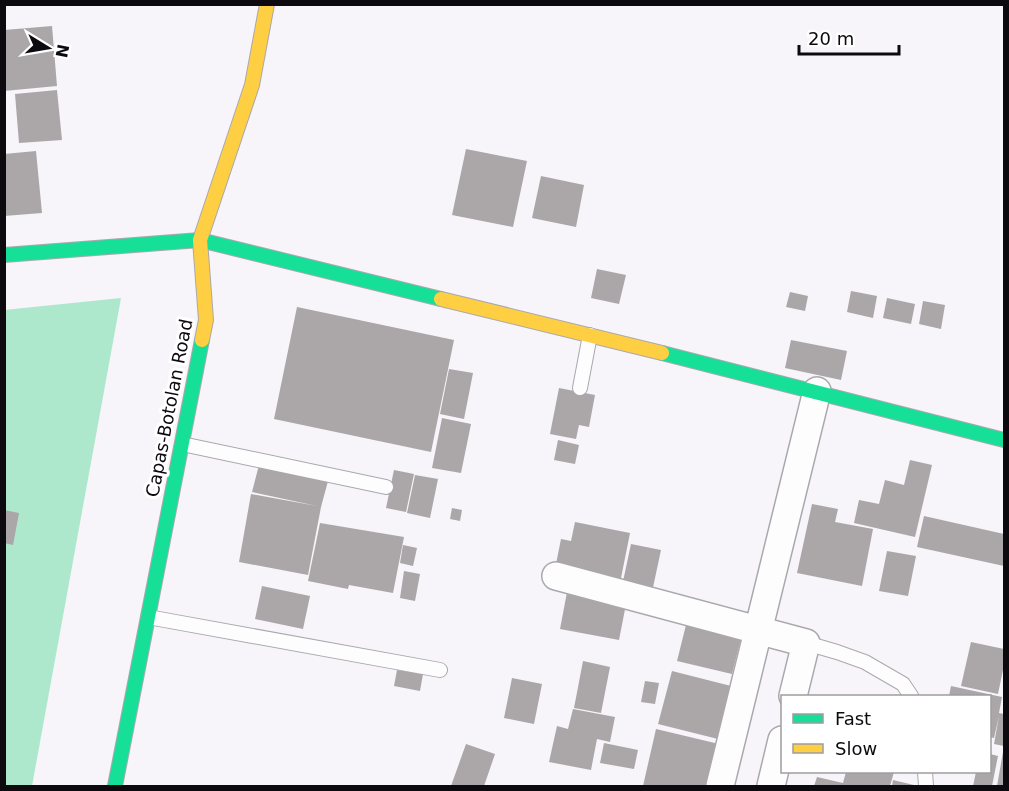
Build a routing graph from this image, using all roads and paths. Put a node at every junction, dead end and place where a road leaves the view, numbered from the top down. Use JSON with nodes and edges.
{"nodes":[{"id":1,"x":267,"y":4,"type":"edge"},
{"id":2,"x":200,"y":240,"type":"junction"},
{"id":3,"x":4,"y":255,"type":"edge"},
{"id":4,"x":590,"y":335,"type":"junction"},
{"id":5,"x":580,"y":388,"type":"dead end"},
{"id":6,"x":817,"y":391,"type":"junction"},
{"id":7,"x":1005,"y":440,"type":"edge"},
{"id":8,"x":182,"y":444,"type":"junction"},
{"id":9,"x":387,"y":487,"type":"dead end"},
{"id":10,"x":556,"y":576,"type":"dead end"},
{"id":11,"x":148,"y":617,"type":"junction"},
{"id":12,"x":760,"y":630,"type":"junction"},
{"id":13,"x":806,"y":643,"type":"junction"},
{"id":14,"x":441,"y":670,"type":"dead end"},
{"id":15,"x":793,"y":695,"type":"edge"},
{"id":16,"x":910,"y":695,"type":"edge"},
{"id":17,"x":781,"y":748,"type":"edge"},
{"id":18,"x":115,"y":786,"type":"edge"},
{"id":19,"x":720,"y":786,"type":"edge"},
{"id":20,"x":771,"y":786,"type":"edge"}],
"edges":[{"from":1,"to":2,"type":"street","name":"Capas-Botolan Road"},
{"from":2,"to":3,"type":"street"},
{"from":2,"to":4,"type":"street"},
{"from":2,"to":8,"type":"street","name":"Capas-Botolan Road"},
{"from":4,"to":5,"type":"lane"},
{"from":4,"to":6,"type":"street"},
{"from":6,"to":7,"type":"street"},
{"from":6,"to":12,"type":"street"},
{"from":8,"to":9,"type":"lane"},
{"from":8,"to":11,"type":"street","name":"Capas-Botolan Road"},
{"from":10,"to":12,"type":"street"},
{"from":11,"to":14,"type":"lane"},
{"from":11,"to":18,"type":"street","name":"Capas-Botolan Road"},
{"from":12,"to":13,"type":"street"},
{"from":12,"to":19,"type":"street"},
{"from":13,"to":15,"type":"street"},
{"from":13,"to":16,"type":"lane"},
{"from":17,"to":20,"type":"street"}]}
